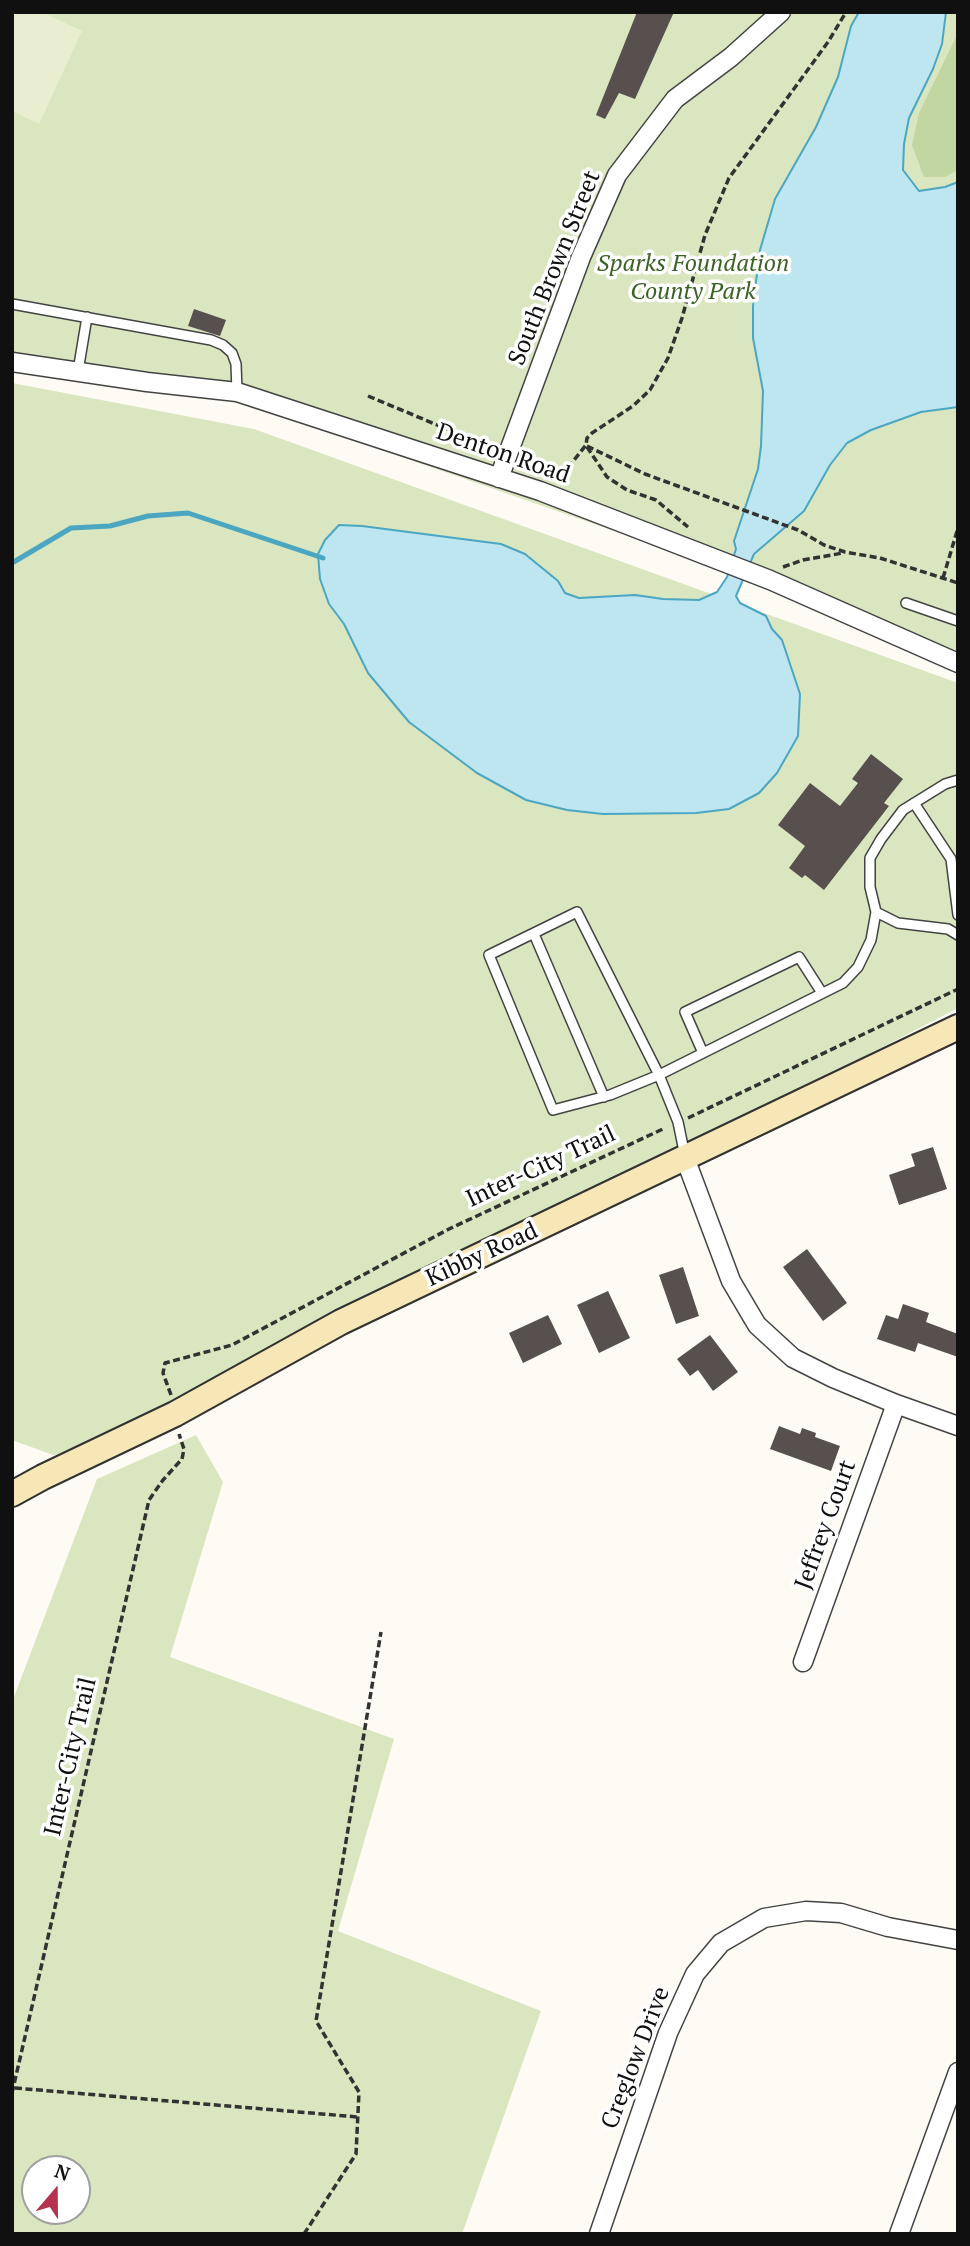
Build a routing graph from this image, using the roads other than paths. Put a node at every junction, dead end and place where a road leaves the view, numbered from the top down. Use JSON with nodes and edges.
{"nodes":[{"id":1,"x":780,"y":12,"type":"edge"},
{"id":2,"x":12,"y":304,"type":"edge"},
{"id":3,"x":87,"y":317,"type":"junction"},
{"id":4,"x":12,"y":362,"type":"edge"},
{"id":5,"x":78,"y":371,"type":"junction"},
{"id":6,"x":237,"y":392,"type":"junction"},
{"id":7,"x":499,"y":478,"type":"junction"},
{"id":8,"x":906,"y":603,"type":"dead end"},
{"id":9,"x":958,"y":621,"type":"edge"},
{"id":10,"x":958,"y":663,"type":"edge"},
{"id":11,"x":958,"y":780,"type":"edge"},
{"id":12,"x":915,"y":803,"type":"junction"},
{"id":13,"x":876,"y":912,"type":"junction"},
{"id":14,"x":958,"y":915,"type":"edge"},
{"id":15,"x":534,"y":933,"type":"junction"},
{"id":16,"x":958,"y":935,"type":"edge"},
{"id":17,"x":822,"y":993,"type":"junction"},
{"id":18,"x":958,"y":1027,"type":"edge"},
{"id":19,"x":703,"y":1053,"type":"junction"},
{"id":20,"x":659,"y":1075,"type":"junction"},
{"id":21,"x":604,"y":1097,"type":"junction"},
{"id":22,"x":685,"y":1158,"type":"junction"},
{"id":23,"x":896,"y":1404,"type":"junction"},
{"id":24,"x":958,"y":1426,"type":"edge"},
{"id":25,"x":12,"y":1494,"type":"edge"},
{"id":26,"x":803,"y":1662,"type":"dead end"},
{"id":27,"x":958,"y":1940,"type":"edge"},
{"id":28,"x":958,"y":2072,"type":"edge"},
{"id":29,"x":599,"y":2234,"type":"edge"},
{"id":30,"x":900,"y":2234,"type":"edge"}],
"edges":[{"from":1,"to":7,"type":"street","name":"South Brown Street"},
{"from":2,"to":3,"type":"lane"},
{"from":3,"to":5,"type":"lane"},
{"from":3,"to":6,"type":"lane"},
{"from":4,"to":5,"type":"street","name":"Denton Road"},
{"from":5,"to":6,"type":"street","name":"Denton Road"},
{"from":6,"to":7,"type":"street","name":"Denton Road"},
{"from":7,"to":10,"type":"street","name":"Denton Road"},
{"from":8,"to":9,"type":"lane"},
{"from":11,"to":12,"type":"lane"},
{"from":12,"to":13,"type":"lane"},
{"from":12,"to":14,"type":"lane"},
{"from":13,"to":16,"type":"lane"},
{"from":13,"to":17,"type":"lane"},
{"from":15,"to":20,"type":"lane"},
{"from":15,"to":21,"type":"lane"},
{"from":15,"to":21,"type":"lane"},
{"from":17,"to":19,"type":"lane"},
{"from":17,"to":19,"type":"lane"},
{"from":18,"to":22,"type":"main road","name":"Kibby Road"},
{"from":19,"to":20,"type":"lane"},
{"from":20,"to":21,"type":"lane"},
{"from":20,"to":22,"type":"lane"},
{"from":22,"to":23,"type":"street"},
{"from":22,"to":25,"type":"main road","name":"Kibby Road"},
{"from":23,"to":24,"type":"street"},
{"from":23,"to":26,"type":"street","name":"Jeffrey Court"},
{"from":27,"to":29,"type":"street","name":"Creglow Drive"},
{"from":28,"to":30,"type":"street"}]}
